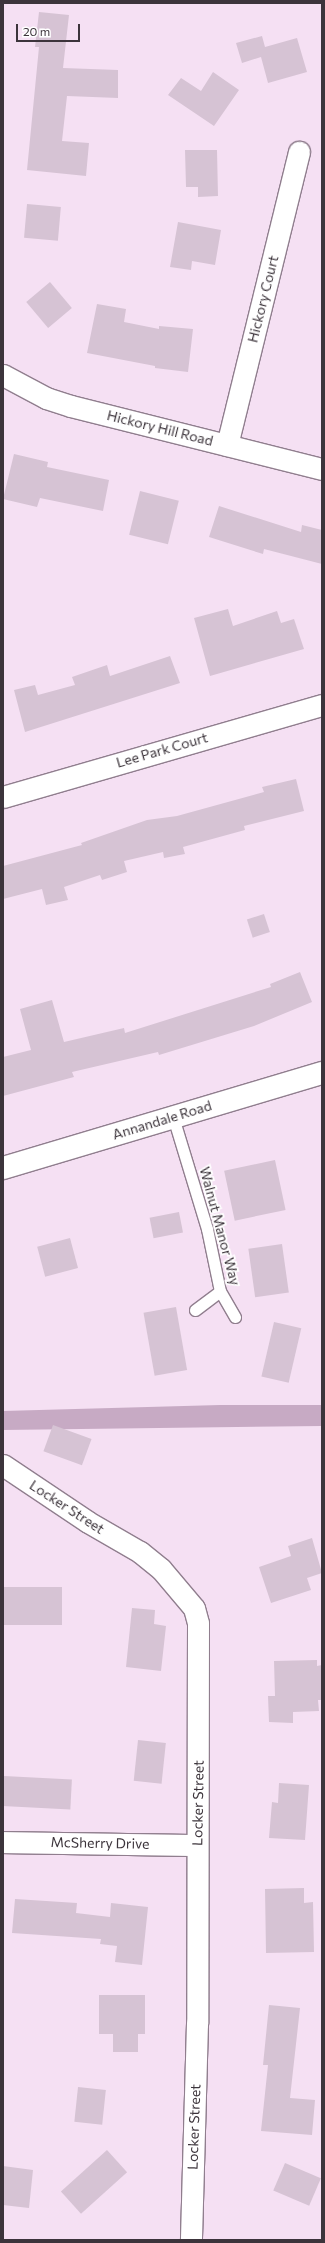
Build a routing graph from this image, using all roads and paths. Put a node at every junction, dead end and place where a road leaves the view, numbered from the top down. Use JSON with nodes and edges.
{"nodes":[{"id":1,"x":299,"y":152,"type":"dead end"},
{"id":2,"x":3,"y":375,"type":"edge"},
{"id":3,"x":227,"y":445,"type":"junction"},
{"id":4,"x":322,"y":469,"type":"edge"},
{"id":5,"x":322,"y":705,"type":"edge"},
{"id":6,"x":3,"y":797,"type":"edge"},
{"id":7,"x":322,"y":1073,"type":"edge"},
{"id":8,"x":173,"y":1117,"type":"junction"},
{"id":9,"x":3,"y":1168,"type":"edge"},
{"id":10,"x":220,"y":1291,"type":"junction"},
{"id":11,"x":195,"y":1310,"type":"dead end"},
{"id":12,"x":235,"y":1317,"type":"dead end"},
{"id":13,"x":3,"y":1465,"type":"edge"},
{"id":14,"x":3,"y":1842,"type":"edge"},
{"id":15,"x":197,"y":1844,"type":"junction"},
{"id":16,"x":191,"y":2240,"type":"edge"}],
"edges":[{"from":1,"to":3,"type":"street","name":"Hickory Court"},
{"from":2,"to":3,"type":"street","name":"Hickory Hill Road"},
{"from":3,"to":4,"type":"street","name":"Hickory Hill Road"},
{"from":5,"to":6,"type":"street","name":"Lee Park Court"},
{"from":7,"to":8,"type":"main road","name":"Annandale Road"},
{"from":8,"to":9,"type":"main road","name":"Annandale Road"},
{"from":8,"to":10,"type":"lane","name":"Walnut Manor Way"},
{"from":10,"to":11,"type":"lane"},
{"from":10,"to":12,"type":"lane","name":"Walnut Manor Way"},
{"from":13,"to":15,"type":"street","name":"Locker Street"},
{"from":14,"to":15,"type":"street","name":"McSherry Drive"},
{"from":15,"to":16,"type":"street","name":"Locker Street"}]}
